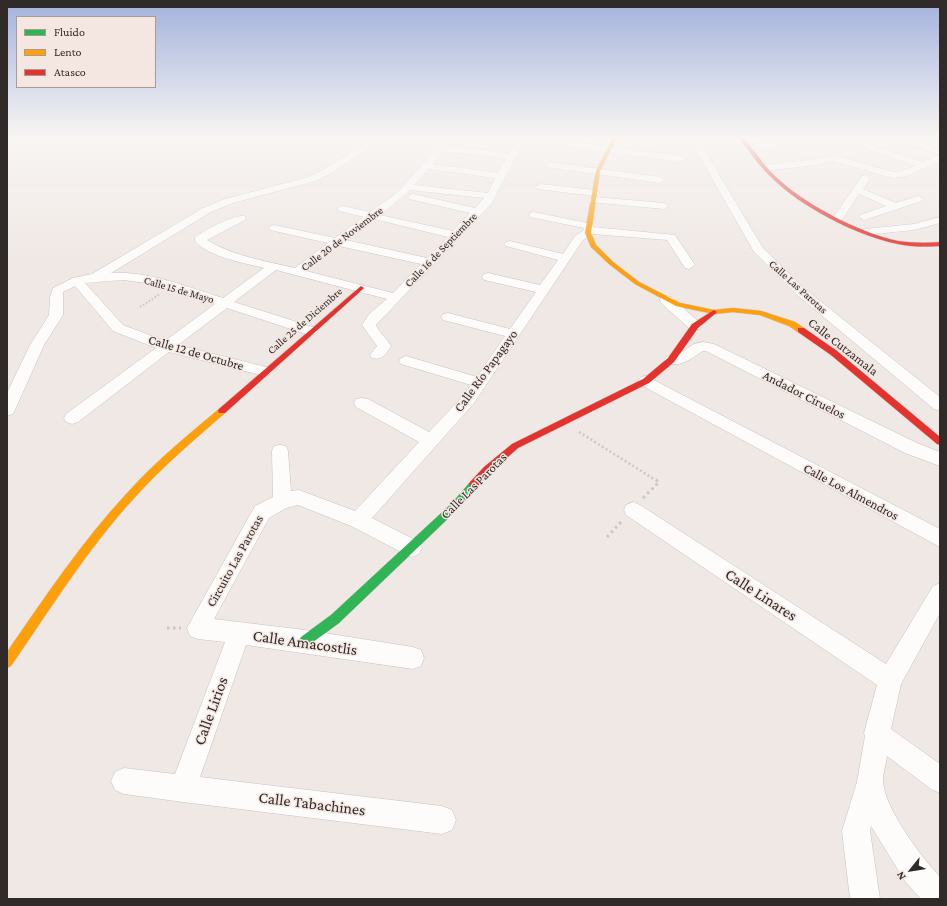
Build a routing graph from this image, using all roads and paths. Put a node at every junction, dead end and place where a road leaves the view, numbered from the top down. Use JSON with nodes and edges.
{"nodes":[{"id":1,"x":313,"y":178,"type":"edge"},
{"id":2,"x":415,"y":178,"type":"edge"},
{"id":3,"x":500,"y":178,"type":"edge"},
{"id":4,"x":597,"y":178,"type":"edge"},
{"id":5,"x":649,"y":178,"type":"edge"},
{"id":6,"x":718,"y":178,"type":"edge"},
{"id":7,"x":777,"y":178,"type":"edge"},
{"id":8,"x":865,"y":178,"type":"dead end"},
{"id":9,"x":660,"y":180,"type":"dead end"},
{"id":10,"x":540,"y":187,"type":"dead end"},
{"id":11,"x":405,"y":190,"type":"junction"},
{"id":12,"x":857,"y":190,"type":"junction"},
{"id":13,"x":491,"y":196,"type":"junction"},
{"id":14,"x":595,"y":196,"type":"junction"},
{"id":15,"x":918,"y":199,"type":"dead end"},
{"id":16,"x":664,"y":206,"type":"dead end"},
{"id":17,"x":894,"y":206,"type":"junction"},
{"id":18,"x":343,"y":209,"type":"dead end"},
{"id":19,"x":477,"y":212,"type":"junction"},
{"id":20,"x":534,"y":215,"type":"dead end"},
{"id":21,"x":372,"y":216,"type":"junction"},
{"id":22,"x":864,"y":217,"type":"dead end"},
{"id":23,"x":241,"y":218,"type":"dead end"},
{"id":24,"x":838,"y":218,"type":"junction"},
{"id":25,"x":940,"y":220,"type":"edge"},
{"id":26,"x":274,"y":228,"type":"dead end"},
{"id":27,"x":588,"y":230,"type":"junction"},
{"id":28,"x":865,"y":232,"type":"junction"},
{"id":29,"x":455,"y":235,"type":"junction"},
{"id":30,"x":338,"y":242,"type":"junction"},
{"id":31,"x":510,"y":244,"type":"dead end"},
{"id":32,"x":940,"y":244,"type":"edge"},
{"id":33,"x":566,"y":258,"type":"junction"},
{"id":34,"x":429,"y":262,"type":"junction"},
{"id":35,"x":274,"y":266,"type":"junction"},
{"id":36,"x":689,"y":266,"type":"dead end"},
{"id":37,"x":297,"y":272,"type":"junction"},
{"id":38,"x":96,"y":277,"type":"junction"},
{"id":39,"x":488,"y":277,"type":"dead end"},
{"id":40,"x":78,"y":281,"type":"junction"},
{"id":41,"x":172,"y":286,"type":"junction"},
{"id":42,"x":361,"y":288,"type":"junction"},
{"id":43,"x":544,"y":290,"type":"junction"},
{"id":44,"x":396,"y":297,"type":"junction"},
{"id":45,"x":666,"y":300,"type":"junction"},
{"id":46,"x":225,"y":303,"type":"junction"},
{"id":47,"x":140,"y":307,"type":"dead end"},
{"id":48,"x":714,"y":312,"type":"junction"},
{"id":49,"x":448,"y":317,"type":"dead end"},
{"id":50,"x":695,"y":326,"type":"junction"},
{"id":51,"x":311,"y":331,"type":"junction"},
{"id":52,"x":514,"y":334,"type":"junction"},
{"id":53,"x":166,"y":347,"type":"junction"},
{"id":54,"x":377,"y":355,"type":"dead end"},
{"id":55,"x":671,"y":360,"type":"junction"},
{"id":56,"x":406,"y":361,"type":"dead end"},
{"id":57,"x":265,"y":371,"type":"junction"},
{"id":58,"x":646,"y":381,"type":"junction"},
{"id":59,"x":481,"y":383,"type":"junction"},
{"id":60,"x":362,"y":403,"type":"dead end"},
{"id":61,"x":940,"y":405,"type":"edge"},
{"id":62,"x":7,"y":410,"type":"edge"},
{"id":63,"x":72,"y":418,"type":"dead end"},
{"id":64,"x":563,"y":423,"type":"junction"},
{"id":65,"x":431,"y":441,"type":"junction"},
{"id":66,"x":940,"y":442,"type":"edge"},
{"id":67,"x":280,"y":451,"type":"dead end"},
{"id":68,"x":940,"y":459,"type":"edge"},
{"id":69,"x":659,"y":482,"type":"dead end"},
{"id":70,"x":282,"y":501,"type":"junction"},
{"id":71,"x":632,"y":510,"type":"dead end"},
{"id":72,"x":358,"y":520,"type":"junction"},
{"id":73,"x":940,"y":540,"type":"edge"},
{"id":74,"x":412,"y":548,"type":"junction"},
{"id":75,"x":940,"y":593,"type":"edge"},
{"id":76,"x":198,"y":628,"type":"joint"},
{"id":77,"x":240,"y":634,"type":"junction"},
{"id":78,"x":305,"y":641,"type":"junction"},
{"id":79,"x":413,"y":658,"type":"dead end"},
{"id":80,"x":7,"y":662,"type":"edge"},
{"id":81,"x":890,"y":680,"type":"junction"},
{"id":82,"x":876,"y":733,"type":"junction"},
{"id":83,"x":940,"y":780,"type":"edge"},
{"id":84,"x":124,"y":781,"type":"dead end"},
{"id":85,"x":870,"y":782,"type":"junction"},
{"id":86,"x":183,"y":788,"type":"junction"},
{"id":87,"x":442,"y":820,"type":"dead end"},
{"id":88,"x":940,"y":898,"type":"edge"},
{"id":89,"x":865,"y":899,"type":"edge"}],
"edges":[{"from":1,"to":38,"type":"street"},
{"from":2,"to":11,"type":"street","name":"Calle 20 de Noviembre"},
{"from":3,"to":13,"type":"street","name":"Calle 16 de Septiembre"},
{"from":4,"to":14,"type":"street"},
{"from":5,"to":9,"type":"street"},
{"from":6,"to":61,"type":"street","name":"Calle Las Parotas"},
{"from":7,"to":24,"type":"street"},
{"from":8,"to":12,"type":"street"},
{"from":10,"to":14,"type":"street"},
{"from":11,"to":13,"type":"street"},
{"from":11,"to":19,"type":"street"},
{"from":11,"to":21,"type":"street","name":"Calle 20 de Noviembre"},
{"from":12,"to":17,"type":"street"},
{"from":12,"to":24,"type":"street"},
{"from":13,"to":19,"type":"street","name":"Calle 16 de Septiembre"},
{"from":14,"to":16,"type":"street"},
{"from":14,"to":27,"type":"street"},
{"from":15,"to":17,"type":"street"},
{"from":17,"to":22,"type":"street"},
{"from":18,"to":21,"type":"street"},
{"from":19,"to":29,"type":"street","name":"Calle 16 de Septiembre"},
{"from":20,"to":27,"type":"street"},
{"from":21,"to":29,"type":"street"},
{"from":21,"to":30,"type":"street","name":"Calle 20 de Noviembre"},
{"from":23,"to":35,"type":"street"},
{"from":24,"to":28,"type":"street"},
{"from":25,"to":28,"type":"street"},
{"from":26,"to":30,"type":"street"},
{"from":27,"to":33,"type":"street","name":"Calle Río Papagayo"},
{"from":27,"to":36,"type":"street"},
{"from":27,"to":45,"type":"street"},
{"from":28,"to":32,"type":"street"},
{"from":29,"to":34,"type":"street","name":"Calle 16 de Septiembre"},
{"from":30,"to":34,"type":"street"},
{"from":30,"to":37,"type":"street","name":"Calle 20 de Noviembre"},
{"from":31,"to":33,"type":"street"},
{"from":33,"to":43,"type":"street","name":"Calle Río Papagayo"},
{"from":34,"to":44,"type":"street","name":"Calle 16 de Septiembre"},
{"from":35,"to":37,"type":"street"},
{"from":35,"to":46,"type":"street"},
{"from":37,"to":42,"type":"street"},
{"from":38,"to":40,"type":"street","name":"Calle 15 de Mayo"},
{"from":38,"to":41,"type":"street","name":"Calle 15 de Mayo"},
{"from":39,"to":43,"type":"street"},
{"from":40,"to":53,"type":"street","name":"Calle 12 de Octubre"},
{"from":40,"to":62,"type":"street","name":"Calle 15 de Mayo"},
{"from":41,"to":46,"type":"street","name":"Calle 15 de Mayo"},
{"from":41,"to":47,"type":"path"},
{"from":42,"to":44,"type":"street"},
{"from":42,"to":51,"type":"street","name":"Calle 25 de Diciembre"},
{"from":43,"to":52,"type":"street","name":"Calle Río Papagayo"},
{"from":44,"to":54,"type":"street","name":"Calle 16 de Septiembre"},
{"from":45,"to":48,"type":"street"},
{"from":45,"to":50,"type":"street"},
{"from":46,"to":51,"type":"street","name":"Calle 15 de Mayo"},
{"from":46,"to":53,"type":"street"},
{"from":48,"to":50,"type":"street","name":"Calle Las Parotas"},
{"from":48,"to":66,"type":"street","name":"Calle Cutzamala"},
{"from":49,"to":52,"type":"street"},
{"from":50,"to":55,"type":"street","name":"Calle Las Parotas"},
{"from":51,"to":57,"type":"street","name":"Calle 25 de Diciembre"},
{"from":52,"to":59,"type":"street","name":"Calle Río Papagayo"},
{"from":53,"to":57,"type":"street","name":"Calle 12 de Octubre"},
{"from":53,"to":63,"type":"street"},
{"from":55,"to":58,"type":"street","name":"Calle Las Parotas"},
{"from":55,"to":68,"type":"street","name":"Andador Ciruelos"},
{"from":56,"to":59,"type":"street"},
{"from":57,"to":80,"type":"street","name":"Calle 25 de Diciembre"},
{"from":58,"to":64,"type":"street","name":"Calle Las Parotas"},
{"from":58,"to":73,"type":"street","name":"Calle Los Almendros"},
{"from":59,"to":65,"type":"street","name":"Calle Río Papagayo"},
{"from":60,"to":65,"type":"street"},
{"from":64,"to":69,"type":"path"},
{"from":64,"to":74,"type":"street","name":"Calle Las Parotas"},
{"from":65,"to":72,"type":"street","name":"Calle Río Papagayo"},
{"from":67,"to":70,"type":"street"},
{"from":70,"to":72,"type":"street","name":"Circuito Las Parotas"},
{"from":70,"to":76,"type":"street","name":"Circuito Las Parotas"},
{"from":71,"to":81,"type":"street","name":"Calle Linares"},
{"from":72,"to":74,"type":"street","name":"Circuito Las Parotas"},
{"from":74,"to":78,"type":"street","name":"Calle Las Parotas"},
{"from":75,"to":81,"type":"street"},
{"from":76,"to":77,"type":"street","name":"Calle Amacostlis"},
{"from":77,"to":78,"type":"street","name":"Calle Amacostlis"},
{"from":77,"to":86,"type":"street","name":"Calle Lirios"},
{"from":78,"to":79,"type":"street","name":"Calle Amacostlis"},
{"from":81,"to":82,"type":"street"},
{"from":82,"to":83,"type":"street"},
{"from":82,"to":85,"type":"street"},
{"from":84,"to":86,"type":"street","name":"Calle Tabachines"},
{"from":85,"to":88,"type":"street"},
{"from":85,"to":89,"type":"street"},
{"from":86,"to":87,"type":"street","name":"Calle Tabachines"}]}
